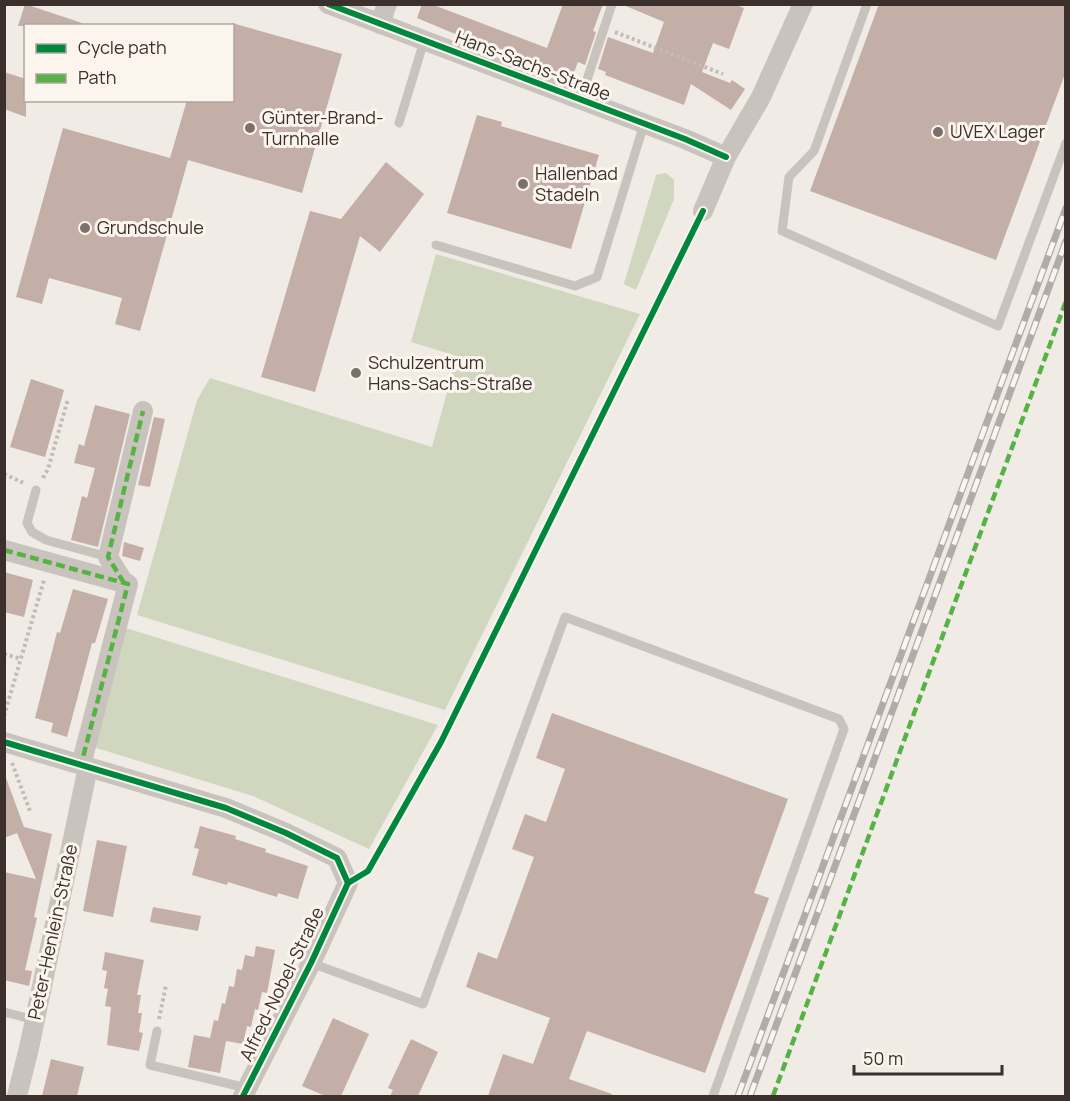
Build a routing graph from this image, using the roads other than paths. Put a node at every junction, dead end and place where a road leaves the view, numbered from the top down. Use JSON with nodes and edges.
{"nodes":[{"id":1,"x":328,"y":4,"type":"edge"},
{"id":2,"x":387,"y":4,"type":"edge"},
{"id":3,"x":612,"y":4,"type":"edge"},
{"id":4,"x":867,"y":4,"type":"edge"},
{"id":5,"x":799,"y":7,"type":"edge"},
{"id":6,"x":380,"y":24,"type":"junction"},
{"id":7,"x":424,"y":40,"type":"junction"},
{"id":8,"x":580,"y":101,"type":"junction"},
{"id":9,"x":399,"y":123,"type":"dead end"},
{"id":10,"x":644,"y":124,"type":"junction"},
{"id":11,"x":1065,"y":143,"type":"edge"},
{"id":12,"x":726,"y":156,"type":"junction"},
{"id":13,"x":703,"y":211,"type":"dead end"},
{"id":14,"x":436,"y":245,"type":"dead end"},
{"id":15,"x":143,"y":411,"type":"dead end"},
{"id":16,"x":36,"y":490,"type":"road end"},
{"id":17,"x":4,"y":550,"type":"edge"},
{"id":18,"x":108,"y":557,"type":"junction"},
{"id":19,"x":124,"y":583,"type":"junction"},
{"id":20,"x":4,"y":742,"type":"edge"},
{"id":21,"x":85,"y":766,"type":"junction"},
{"id":22,"x":311,"y":963,"type":"junction"},
{"id":23,"x":4,"y":1012,"type":"edge"},
{"id":24,"x":35,"y":1020,"type":"junction"},
{"id":25,"x":157,"y":1031,"type":"road end"},
{"id":26,"x":245,"y":1092,"type":"edge"},
{"id":27,"x":17,"y":1096,"type":"edge"},
{"id":28,"x":712,"y":1096,"type":"edge"}],
"edges":[{"from":1,"to":6,"type":"street","name":"Hans-Sachs-Straße"},
{"from":2,"to":6,"type":"street"},
{"from":3,"to":8,"type":"lane"},
{"from":4,"to":11,"type":"lane"},
{"from":5,"to":12,"type":"street"},
{"from":6,"to":7,"type":"street","name":"Hans-Sachs-Straße"},
{"from":7,"to":8,"type":"street","name":"Hans-Sachs-Straße"},
{"from":7,"to":9,"type":"lane"},
{"from":8,"to":10,"type":"street","name":"Hans-Sachs-Straße"},
{"from":10,"to":12,"type":"street","name":"Hans-Sachs-Straße"},
{"from":10,"to":14,"type":"lane"},
{"from":12,"to":13,"type":"street"},
{"from":15,"to":18,"type":"street"},
{"from":16,"to":18,"type":"lane"},
{"from":17,"to":19,"type":"street"},
{"from":18,"to":19,"type":"street"},
{"from":19,"to":21,"type":"street","name":"Peter-Henlein-Straße"},
{"from":20,"to":21,"type":"street"},
{"from":21,"to":22,"type":"street","name":"Alfred-Nobel-Straße"},
{"from":21,"to":24,"type":"street","name":"Peter-Henlein-Straße"},
{"from":22,"to":26,"type":"street","name":"Alfred-Nobel-Straße"},
{"from":22,"to":28,"type":"lane"},
{"from":23,"to":24,"type":"lane"},
{"from":24,"to":27,"type":"street","name":"Peter-Henlein-Straße"},
{"from":25,"to":26,"type":"lane"}]}
